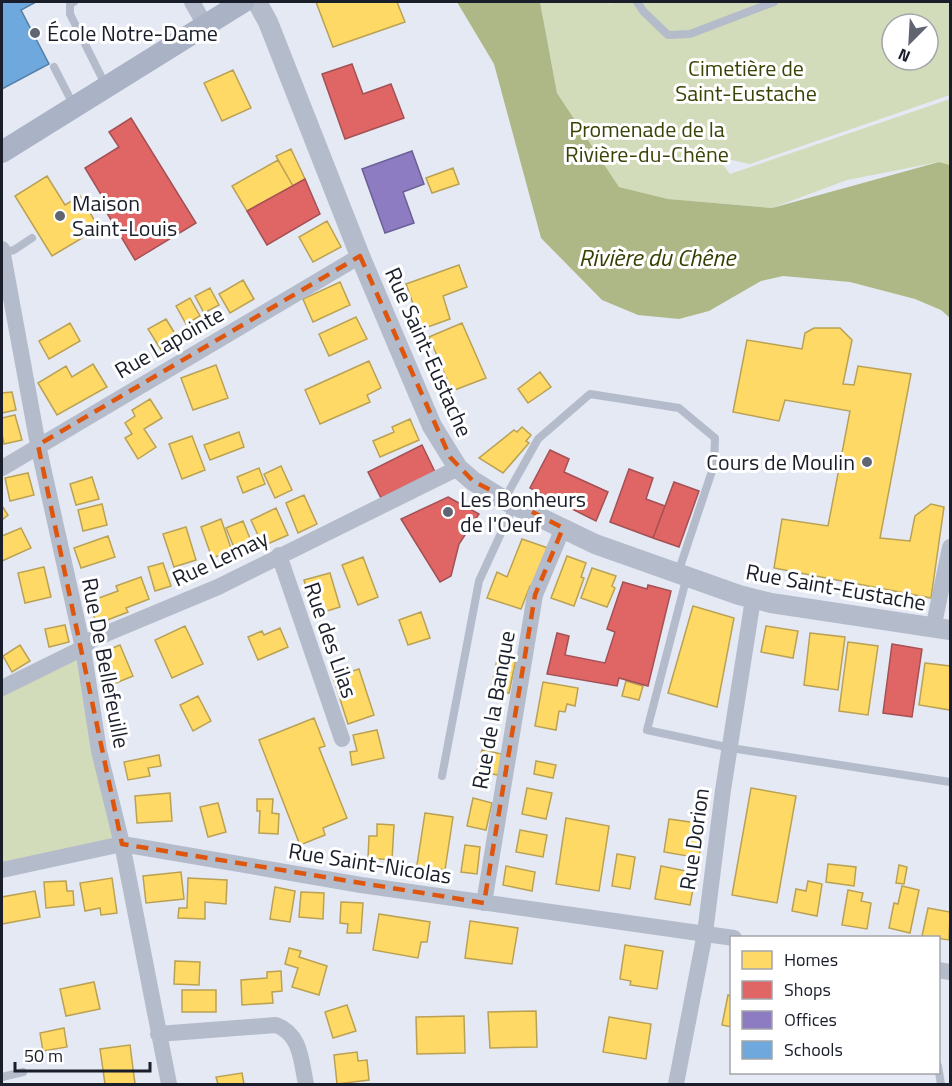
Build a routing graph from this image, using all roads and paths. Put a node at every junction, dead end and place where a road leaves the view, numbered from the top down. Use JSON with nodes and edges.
{"nodes":[{"id":1,"x":74,"y":2,"type":"edge"},
{"id":2,"x":192,"y":2,"type":"edge"},
{"id":3,"x":243,"y":2,"type":"edge"},
{"id":4,"x":257,"y":2,"type":"edge"},
{"id":5,"x":637,"y":2,"type":"edge"},
{"id":6,"x":774,"y":2,"type":"edge"},
{"id":7,"x":205,"y":25,"type":"junction"},
{"id":8,"x":54,"y":67,"type":"dead end"},
{"id":9,"x":106,"y":86,"type":"junction"},
{"id":10,"x":74,"y":106,"type":"junction"},
{"id":11,"x":2,"y":152,"type":"edge"},
{"id":12,"x":32,"y":238,"type":"dead end"},
{"id":13,"x":2,"y":251,"type":"edge"},
{"id":14,"x":360,"y":256,"type":"junction"},
{"id":15,"x":38,"y":445,"type":"junction"},
{"id":16,"x":2,"y":468,"type":"edge"},
{"id":17,"x":458,"y":468,"type":"junction"},
{"id":18,"x":509,"y":502,"type":"junction"},
{"id":19,"x":563,"y":528,"type":"junction"},
{"id":20,"x":951,"y":547,"type":"edge"},
{"id":21,"x":279,"y":555,"type":"junction"},
{"id":22,"x":682,"y":575,"type":"junction"},
{"id":23,"x":753,"y":599,"type":"junction"},
{"id":24,"x":942,"y":629,"type":"edge"},
{"id":25,"x":83,"y":648,"type":"junction"},
{"id":26,"x":2,"y":688,"type":"edge"},
{"id":27,"x":342,"y":738,"type":"dead end"},
{"id":28,"x":731,"y":748,"type":"junction"},
{"id":29,"x":442,"y":776,"type":"dead end"},
{"id":30,"x":951,"y":782,"type":"edge"},
{"id":31,"x":122,"y":844,"type":"junction"},
{"id":32,"x":2,"y":870,"type":"edge"},
{"id":33,"x":484,"y":903,"type":"junction"},
{"id":34,"x":705,"y":933,"type":"junction"},
{"id":35,"x":730,"y":937,"type":"edge"},
{"id":36,"x":158,"y":1034,"type":"junction"},
{"id":37,"x":23,"y":1072,"type":"dead end"},
{"id":38,"x":2,"y":1077,"type":"edge"},
{"id":39,"x":169,"y":1084,"type":"edge"},
{"id":40,"x":306,"y":1084,"type":"edge"},
{"id":41,"x":676,"y":1084,"type":"edge"}],
"edges":[{"from":1,"to":9,"type":"lane"},
{"from":2,"to":7,"type":"street"},
{"from":3,"to":7,"type":"main road"},
{"from":4,"to":14,"type":"street","name":"Rue Saint-Eustache"},
{"from":5,"to":6,"type":"lane"},
{"from":7,"to":9,"type":"main road"},
{"from":8,"to":10,"type":"lane"},
{"from":9,"to":10,"type":"main road"},
{"from":10,"to":11,"type":"main road"},
{"from":12,"to":13,"type":"lane"},
{"from":13,"to":15,"type":"street","name":"Rue De Bellefeuille"},
{"from":14,"to":15,"type":"street","name":"Rue Lapointe"},
{"from":14,"to":17,"type":"street","name":"Rue Saint-Eustache"},
{"from":15,"to":16,"type":"street","name":"Rue Lapointe"},
{"from":15,"to":25,"type":"street","name":"Rue De Bellefeuille"},
{"from":17,"to":18,"type":"street","name":"Rue Saint-Eustache"},
{"from":17,"to":21,"type":"street","name":"Rue Lemay"},
{"from":18,"to":19,"type":"street","name":"Rue Saint-Eustache"},
{"from":18,"to":22,"type":"lane"},
{"from":18,"to":29,"type":"lane"},
{"from":19,"to":22,"type":"street","name":"Rue Saint-Eustache"},
{"from":19,"to":33,"type":"street","name":"Rue de la Banque"},
{"from":20,"to":24,"type":"street"},
{"from":21,"to":25,"type":"street","name":"Rue Lemay"},
{"from":21,"to":27,"type":"street","name":"Rue des Lilas"},
{"from":22,"to":23,"type":"street","name":"Rue Saint-Eustache"},
{"from":22,"to":28,"type":"lane"},
{"from":23,"to":24,"type":"street","name":"Rue Saint-Eustache"},
{"from":23,"to":28,"type":"street","name":"Rue Dorion"},
{"from":25,"to":26,"type":"street","name":"Rue Lemay"},
{"from":25,"to":31,"type":"street","name":"Rue De Bellefeuille"},
{"from":28,"to":30,"type":"lane"},
{"from":28,"to":34,"type":"street","name":"Rue Dorion"},
{"from":31,"to":32,"type":"street","name":"Rue Saint-Nicolas"},
{"from":31,"to":33,"type":"street","name":"Rue Saint-Nicolas"},
{"from":31,"to":36,"type":"street","name":"Rue De Bellefeuille"},
{"from":33,"to":34,"type":"street","name":"Rue Saint-Nicolas"},
{"from":34,"to":35,"type":"street","name":"Rue Saint-Nicolas"},
{"from":34,"to":41,"type":"street","name":"Rue Dorion"},
{"from":36,"to":39,"type":"street","name":"Rue De Bellefeuille"},
{"from":36,"to":40,"type":"street"},
{"from":37,"to":38,"type":"lane"}]}
